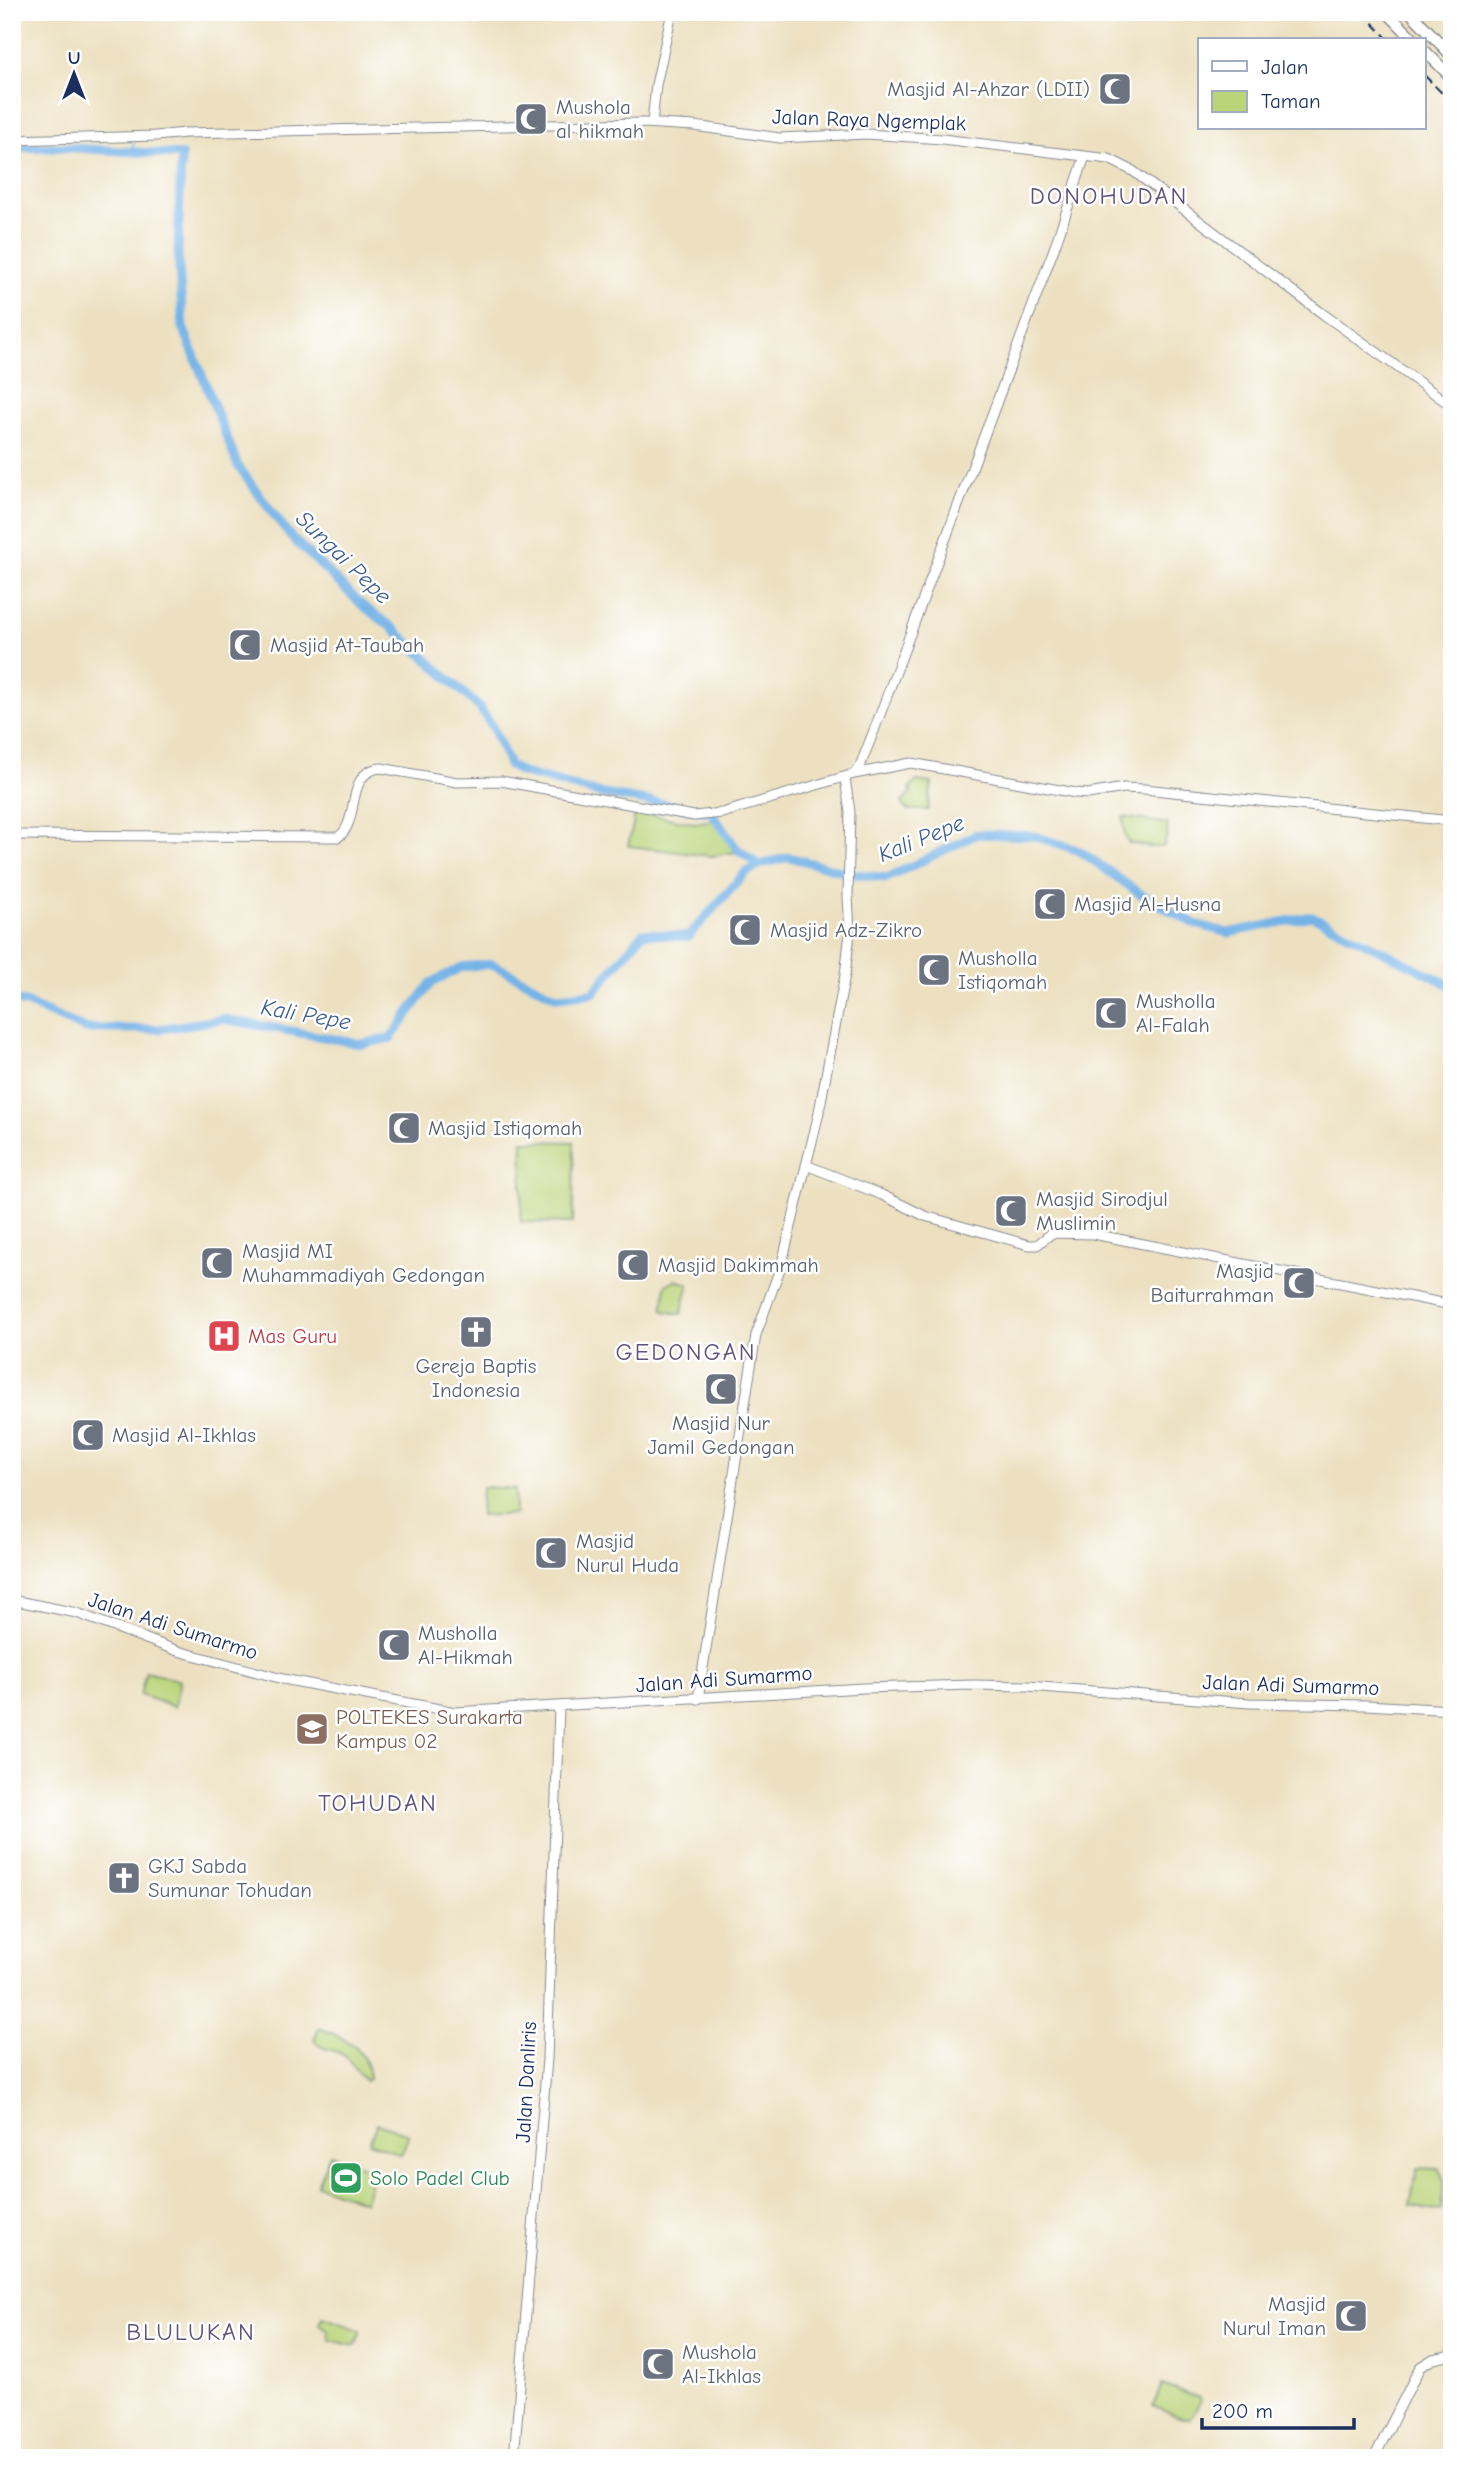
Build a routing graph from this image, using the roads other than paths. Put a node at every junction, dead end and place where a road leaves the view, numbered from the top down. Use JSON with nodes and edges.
{"nodes":[{"id":1,"x":672,"y":12,"type":"edge"},
{"id":2,"x":1387,"y":12,"type":"edge"},
{"id":3,"x":1410,"y":12,"type":"edge"},
{"id":4,"x":1412,"y":38,"type":"edge"},
{"id":5,"x":1426,"y":52,"type":"edge"},
{"id":6,"x":1452,"y":56,"type":"edge"},
{"id":7,"x":1452,"y":78,"type":"edge"},
{"id":8,"x":652,"y":123,"type":"junction"},
{"id":9,"x":12,"y":140,"type":"edge"},
{"id":10,"x":1084,"y":156,"type":"junction"},
{"id":11,"x":1452,"y":406,"type":"edge"},
{"id":12,"x":849,"y":776,"type":"junction"},
{"id":13,"x":1452,"y":821,"type":"edge"},
{"id":14,"x":12,"y":835,"type":"edge"},
{"id":15,"x":806,"y":1165,"type":"junction"},
{"id":16,"x":1452,"y":1305,"type":"edge"},
{"id":17,"x":12,"y":1600,"type":"edge"},
{"id":18,"x":698,"y":1699,"type":"junction"},
{"id":19,"x":559,"y":1708,"type":"junction"},
{"id":20,"x":1452,"y":1710,"type":"edge"},
{"id":21,"x":1452,"y":2355,"type":"edge"},
{"id":22,"x":1378,"y":2457,"type":"edge"},
{"id":23,"x":514,"y":2458,"type":"edge"}],
"edges":[{"from":1,"to":8,"type":"main road"},
{"from":2,"to":4,"type":"highway"},
{"from":3,"to":6,"type":"highway"},
{"from":5,"to":7,"type":"highway"},
{"from":8,"to":9,"type":"main road","name":"Jalan Raya Ngemplak"},
{"from":8,"to":10,"type":"main road","name":"Jalan Raya Ngemplak"},
{"from":10,"to":11,"type":"main road","name":"Jalan Raya Ngemplak"},
{"from":10,"to":12,"type":"main road"},
{"from":12,"to":13,"type":"main road"},
{"from":12,"to":14,"type":"main road"},
{"from":12,"to":15,"type":"main road"},
{"from":15,"to":16,"type":"main road"},
{"from":15,"to":18,"type":"main road"},
{"from":17,"to":19,"type":"main road","name":"Jalan Adi Sumarmo"},
{"from":18,"to":19,"type":"main road","name":"Jalan Adi Sumarmo"},
{"from":18,"to":20,"type":"main road","name":"Jalan Adi Sumarmo"},
{"from":19,"to":23,"type":"main road","name":"Jalan Danliris"},
{"from":21,"to":22,"type":"main road"}]}
